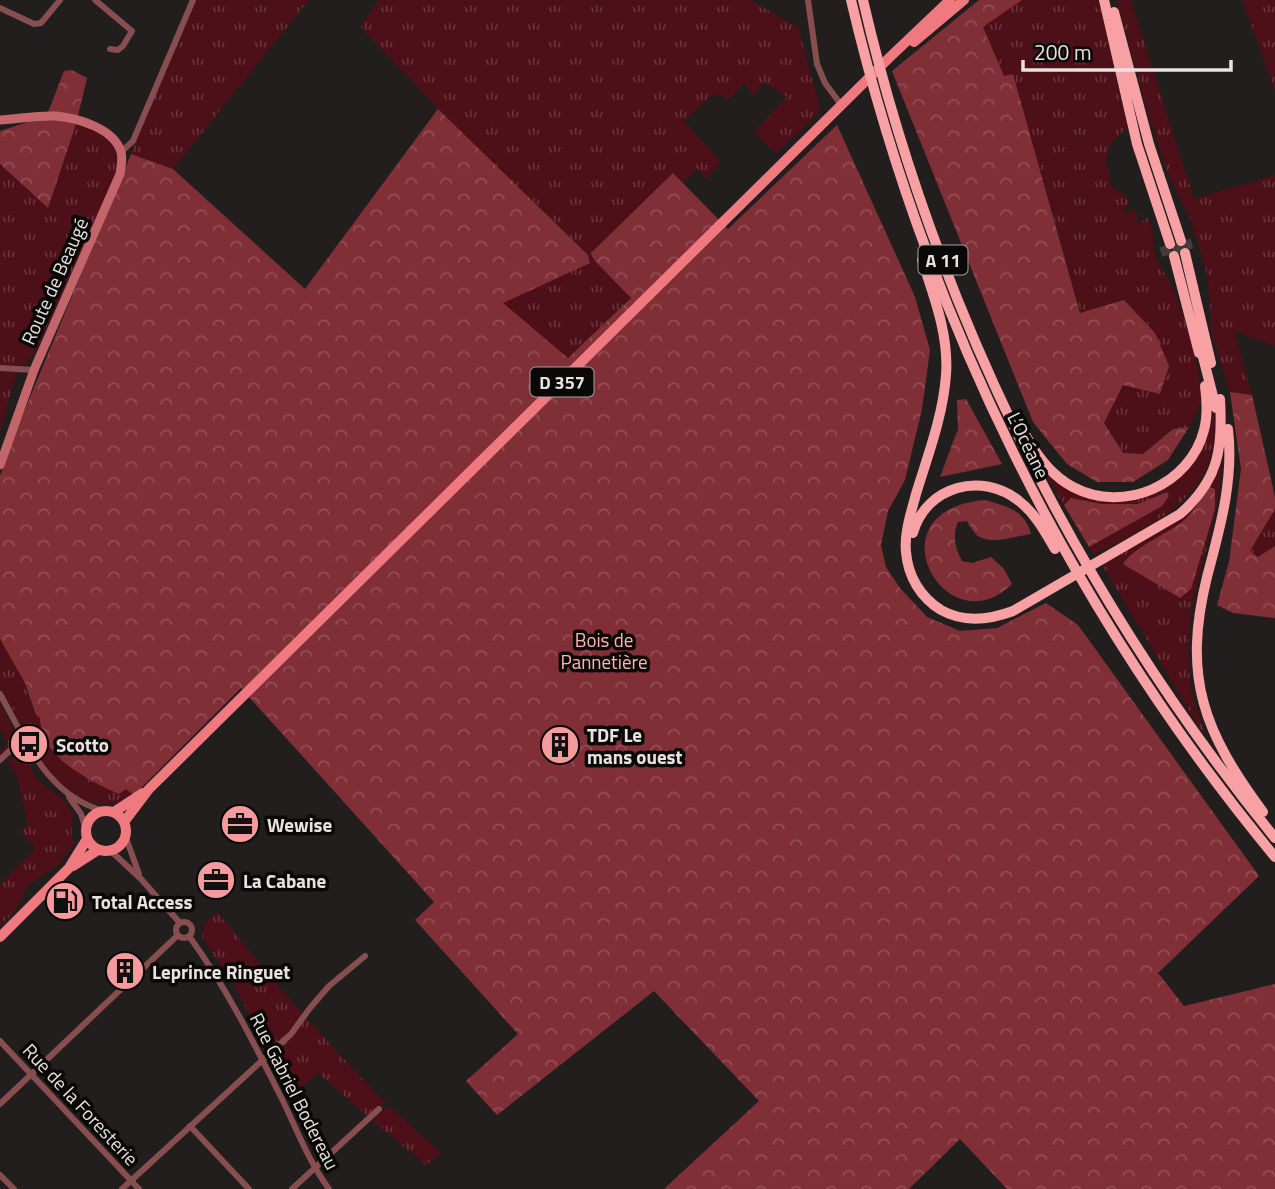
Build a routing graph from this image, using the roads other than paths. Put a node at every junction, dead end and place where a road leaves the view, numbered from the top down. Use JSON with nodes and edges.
{"nodes":[{"id":1,"x":60,"y":0,"type":"edge"},
{"id":2,"x":95,"y":0,"type":"edge"},
{"id":3,"x":193,"y":0,"type":"edge"},
{"id":4,"x":808,"y":0,"type":"edge"},
{"id":5,"x":851,"y":0,"type":"edge"},
{"id":6,"x":863,"y":0,"type":"edge"},
{"id":7,"x":950,"y":0,"type":"edge"},
{"id":8,"x":964,"y":0,"type":"edge"},
{"id":9,"x":1104,"y":0,"type":"edge"},
{"id":10,"x":1110,"y":0,"type":"edge"},
{"id":11,"x":0,"y":8,"type":"edge"},
{"id":12,"x":110,"y":49,"type":"dead end"},
{"id":13,"x":873,"y":75,"type":"junction"},
{"id":14,"x":842,"y":106,"type":"junction"},
{"id":15,"x":0,"y":120,"type":"edge"},
{"id":16,"x":121,"y":152,"type":"junction"},
{"id":17,"x":1155,"y":200,"type":"junction"},
{"id":18,"x":1169,"y":201,"type":"junction"},
{"id":19,"x":919,"y":234,"type":"junction"},
{"id":20,"x":1194,"y":315,"type":"junction"},
{"id":21,"x":1199,"y":349,"type":"junction"},
{"id":22,"x":0,"y":368,"type":"edge"},
{"id":23,"x":34,"y":370,"type":"junction"},
{"id":24,"x":1220,"y":399,"type":"junction"},
{"id":25,"x":1008,"y":416,"type":"junction"},
{"id":26,"x":0,"y":465,"type":"edge"},
{"id":27,"x":1053,"y":538,"type":"junction"},
{"id":28,"x":0,"y":694,"type":"edge"},
{"id":29,"x":24,"y":737,"type":"junction"},
{"id":30,"x":0,"y":760,"type":"edge"},
{"id":31,"x":149,"y":789,"type":"junction"},
{"id":32,"x":67,"y":795,"type":"junction"},
{"id":33,"x":109,"y":812,"type":"junction"},
{"id":34,"x":124,"y":822,"type":"junction"},
{"id":35,"x":1275,"y":828,"type":"edge"},
{"id":36,"x":87,"y":834,"type":"junction"},
{"id":37,"x":126,"y":838,"type":"junction"},
{"id":38,"x":1275,"y":838,"type":"edge"},
{"id":39,"x":99,"y":850,"type":"junction"},
{"id":40,"x":111,"y":851,"type":"junction"},
{"id":41,"x":1275,"y":857,"type":"edge"},
{"id":42,"x":69,"y":868,"type":"junction"},
{"id":43,"x":141,"y":879,"type":"junction"},
{"id":44,"x":180,"y":923,"type":"junction"},
{"id":45,"x":178,"y":935,"type":"junction"},
{"id":46,"x":189,"y":936,"type":"junction"},
{"id":47,"x":0,"y":937,"type":"edge"},
{"id":48,"x":365,"y":956,"type":"dead end"},
{"id":49,"x":0,"y":1041,"type":"edge"},
{"id":50,"x":263,"y":1061,"type":"junction"},
{"id":51,"x":30,"y":1074,"type":"junction"},
{"id":52,"x":0,"y":1104,"type":"edge"},
{"id":53,"x":379,"y":1109,"type":"dead end"},
{"id":54,"x":190,"y":1126,"type":"junction"},
{"id":55,"x":314,"y":1169,"type":"junction"},
{"id":56,"x":0,"y":1175,"type":"edge"},
{"id":57,"x":131,"y":1180,"type":"junction"},
{"id":58,"x":14,"y":1189,"type":"edge"},
{"id":59,"x":122,"y":1189,"type":"edge"},
{"id":60,"x":139,"y":1189,"type":"edge"},
{"id":61,"x":249,"y":1189,"type":"edge"},
{"id":62,"x":292,"y":1189,"type":"edge"},
{"id":63,"x":329,"y":1189,"type":"edge"}],
"edges":[{"from":1,"to":11,"type":"street"},
{"from":2,"to":12,"type":"street"},
{"from":3,"to":16,"type":"street"},
{"from":4,"to":14,"type":"street"},
{"from":5,"to":19,"type":"highway","name":"L’Océane","number":"A 11"},
{"from":6,"to":25,"type":"highway","name":"L’Océane","number":"A 11"},
{"from":7,"to":13,"type":"main road","number":"D 357"},
{"from":8,"to":13,"type":"main road","number":"D 357"},
{"from":9,"to":17,"type":"highway"},
{"from":10,"to":18,"type":"highway"},
{"from":13,"to":14,"type":"main road","number":"D 357"},
{"from":14,"to":31,"type":"main road","number":"D 357"},
{"from":15,"to":16,"type":"street"},
{"from":16,"to":23,"type":"street","name":"Route de Beaugé"},
{"from":17,"to":18,"type":"highway"},
{"from":17,"to":18,"type":"highway"},
{"from":19,"to":24,"type":"highway"},
{"from":19,"to":27,"type":"highway","name":"L’Océane","number":"A 11"},
{"from":20,"to":20,"type":"highway"},
{"from":20,"to":21,"type":"highway"},
{"from":20,"to":24,"type":"highway"},
{"from":21,"to":25,"type":"highway"},
{"from":21,"to":27,"type":"highway"},
{"from":22,"to":23,"type":"street"},
{"from":23,"to":26,"type":"street","name":"Route de Beaugé"},
{"from":24,"to":35,"type":"highway"},
{"from":25,"to":38,"type":"highway","name":"L’Océane","number":"A 11"},
{"from":27,"to":41,"type":"highway","name":"L’Océane","number":"A 11"},
{"from":28,"to":29,"type":"street"},
{"from":29,"to":30,"type":"street"},
{"from":29,"to":32,"type":"street"},
{"from":31,"to":33,"type":"main road","number":"D 357"},
{"from":31,"to":34,"type":"main road","number":"D 357"},
{"from":32,"to":33,"type":"street"},
{"from":32,"to":36,"type":"street"},
{"from":33,"to":34,"type":"main road"},
{"from":33,"to":36,"type":"main road"},
{"from":34,"to":37,"type":"main road"},
{"from":36,"to":39,"type":"main road"},
{"from":36,"to":42,"type":"main road"},
{"from":37,"to":40,"type":"main road"},
{"from":37,"to":43,"type":"street"},
{"from":39,"to":40,"type":"main road"},
{"from":39,"to":42,"type":"main road"},
{"from":40,"to":43,"type":"street"},
{"from":42,"to":47,"type":"main road"},
{"from":43,"to":44,"type":"street"},
{"from":44,"to":45,"type":"street"},
{"from":44,"to":46,"type":"street"},
{"from":45,"to":46,"type":"street"},
{"from":45,"to":51,"type":"street"},
{"from":46,"to":50,"type":"street","name":"Rue Gabriel Bodereau"},
{"from":48,"to":50,"type":"street"},
{"from":49,"to":51,"type":"street","name":"Rue de la Foresterie"},
{"from":50,"to":54,"type":"street"},
{"from":50,"to":55,"type":"street","name":"Rue Gabriel Bodereau"},
{"from":51,"to":52,"type":"street"},
{"from":51,"to":57,"type":"street","name":"Rue de la Foresterie"},
{"from":53,"to":55,"type":"street"},
{"from":54,"to":57,"type":"street"},
{"from":54,"to":61,"type":"street"},
{"from":55,"to":62,"type":"street"},
{"from":55,"to":63,"type":"street","name":"Rue Gabriel Bodereau"},
{"from":56,"to":58,"type":"street"},
{"from":57,"to":59,"type":"street"},
{"from":57,"to":60,"type":"street","name":"Rue de la Foresterie"}]}
